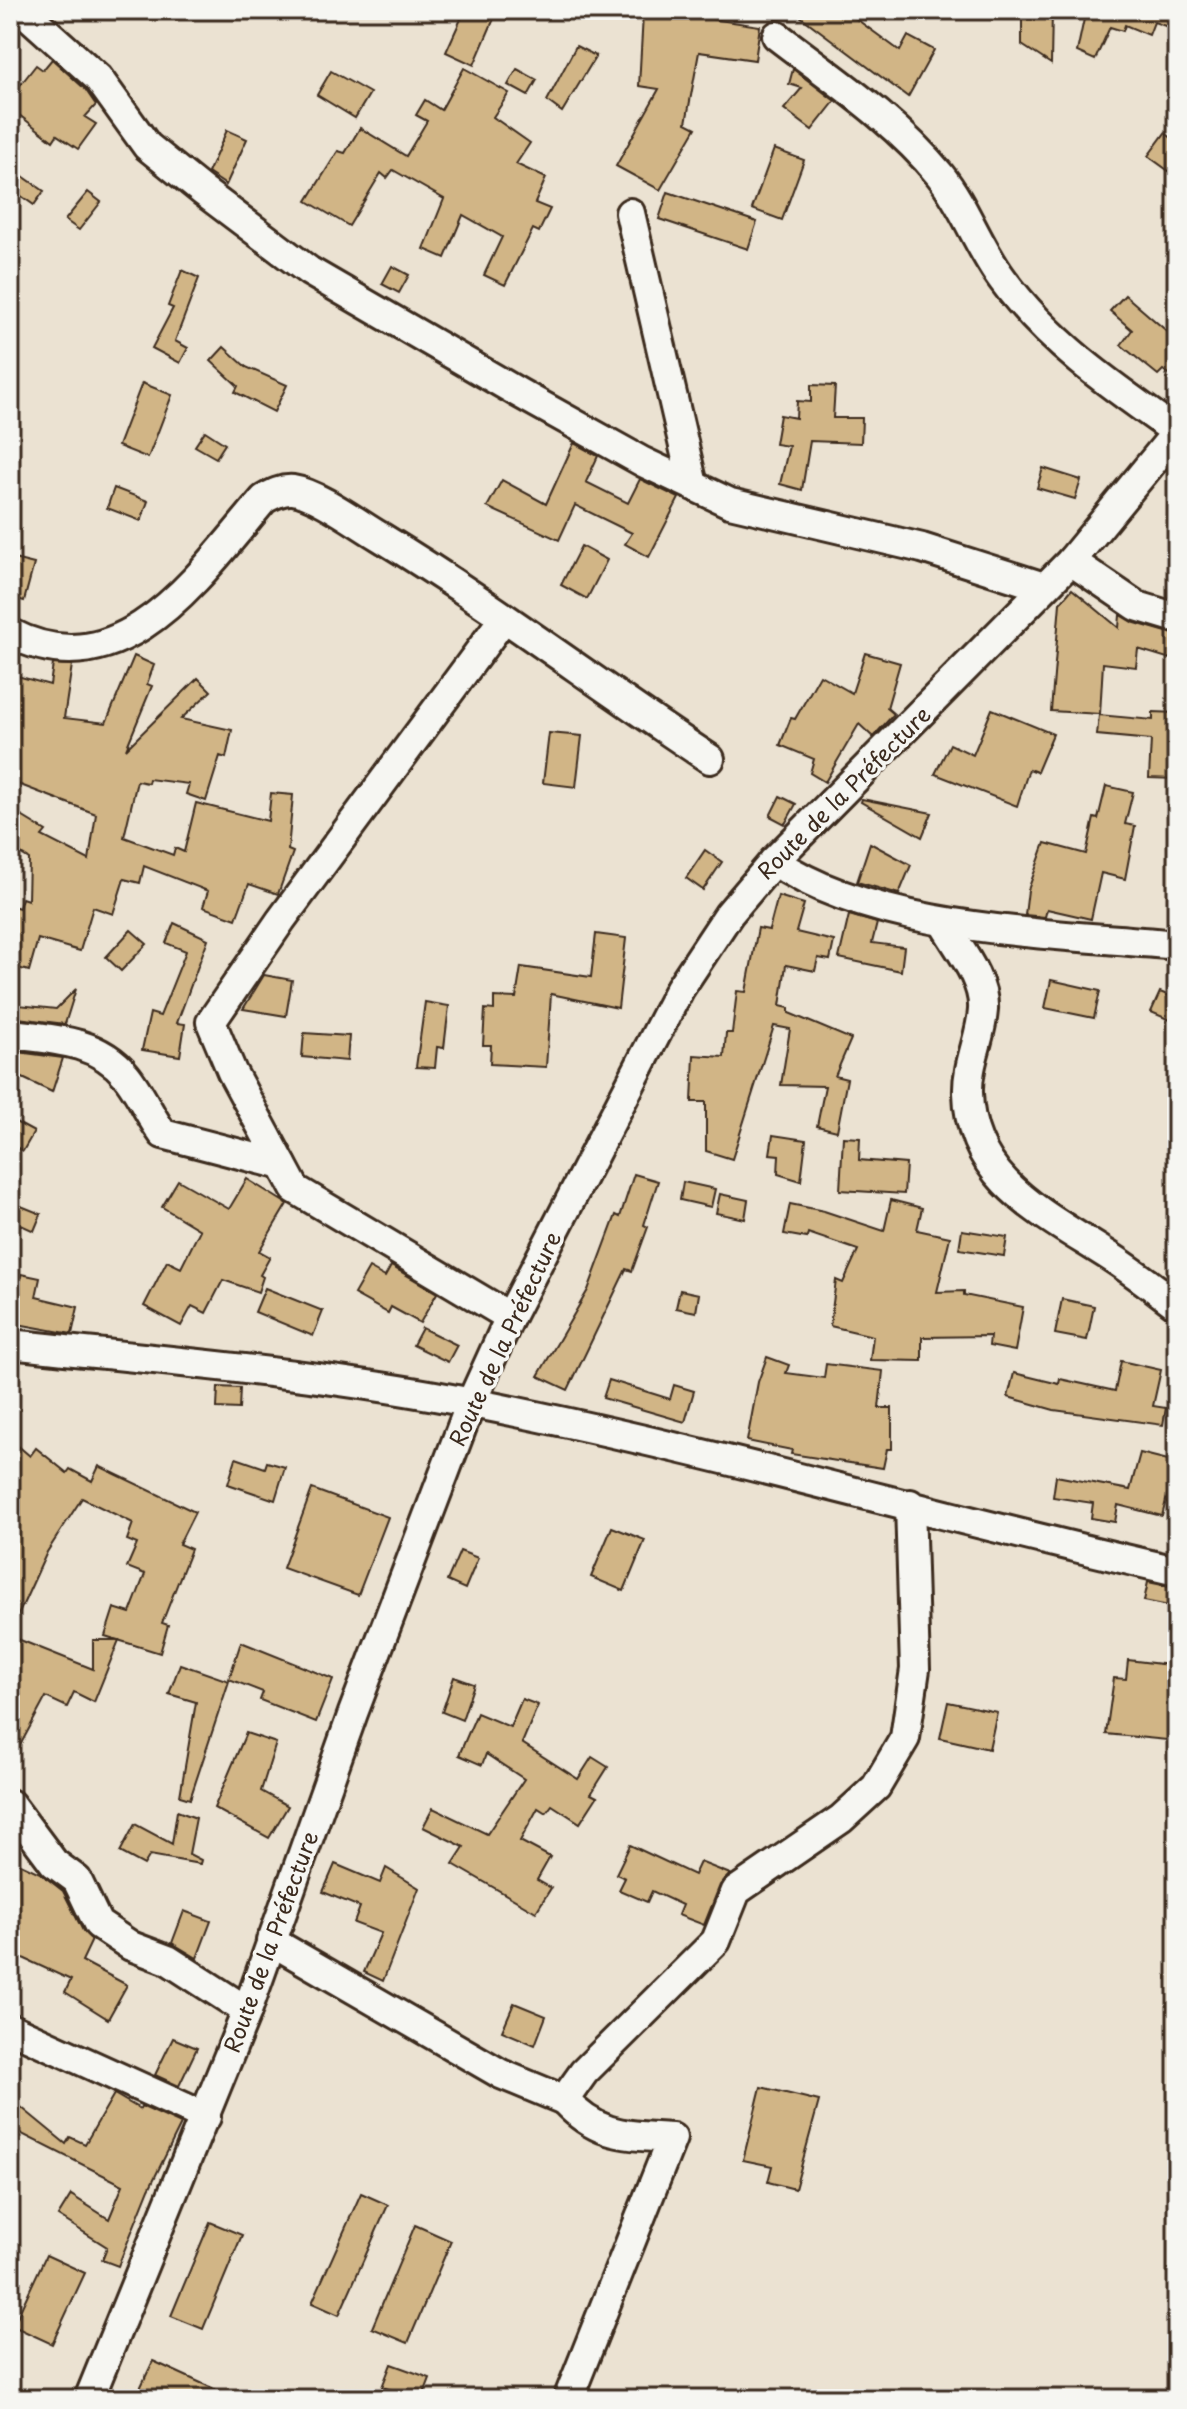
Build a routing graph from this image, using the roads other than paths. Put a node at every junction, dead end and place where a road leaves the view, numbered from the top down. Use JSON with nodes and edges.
{"nodes":[{"id":1,"x":22,"y":10,"type":"edge"},
{"id":2,"x":777,"y":36,"type":"dead end"},
{"id":3,"x":630,"y":213,"type":"dead end"},
{"id":4,"x":1177,"y":432,"type":"edge"},
{"id":5,"x":693,"y":485,"type":"junction"},
{"id":6,"x":1071,"y":561,"type":"junction"},
{"id":7,"x":1044,"y":587,"type":"junction"},
{"id":8,"x":504,"y":618,"type":"junction"},
{"id":9,"x":1177,"y":618,"type":"edge"},
{"id":10,"x":10,"y":633,"type":"edge"},
{"id":11,"x":710,"y":759,"type":"dead end"},
{"id":12,"x":774,"y":861,"type":"junction"},
{"id":13,"x":943,"y":922,"type":"junction"},
{"id":14,"x":1177,"y":945,"type":"edge"},
{"id":15,"x":10,"y":1034,"type":"edge"},
{"id":16,"x":282,"y":1165,"type":"junction"},
{"id":17,"x":1177,"y":1305,"type":"edge"},
{"id":18,"x":510,"y":1317,"type":"junction"},
{"id":19,"x":10,"y":1344,"type":"edge"},
{"id":20,"x":471,"y":1403,"type":"junction"},
{"id":21,"x":910,"y":1504,"type":"junction"},
{"id":22,"x":1177,"y":1571,"type":"edge"},
{"id":23,"x":10,"y":1804,"type":"edge"},
{"id":24,"x":271,"y":1941,"type":"junction"},
{"id":25,"x":247,"y":2011,"type":"junction"},
{"id":26,"x":10,"y":2028,"type":"edge"},
{"id":27,"x":564,"y":2100,"type":"junction"},
{"id":28,"x":206,"y":2117,"type":"junction"},
{"id":29,"x":89,"y":2399,"type":"edge"},
{"id":30,"x":568,"y":2399,"type":"edge"}],
"edges":[{"from":1,"to":5,"type":"street"},
{"from":2,"to":4,"type":"street"},
{"from":3,"to":5,"type":"street"},
{"from":4,"to":6,"type":"street","name":"Route de la Préfecture"},
{"from":5,"to":7,"type":"street"},
{"from":6,"to":7,"type":"street","name":"Route de la Préfecture"},
{"from":6,"to":9,"type":"street"},
{"from":7,"to":12,"type":"street","name":"Route de la Préfecture"},
{"from":8,"to":10,"type":"street"},
{"from":8,"to":11,"type":"street"},
{"from":8,"to":16,"type":"street"},
{"from":12,"to":13,"type":"street"},
{"from":12,"to":18,"type":"street","name":"Route de la Préfecture"},
{"from":13,"to":14,"type":"street"},
{"from":13,"to":17,"type":"street"},
{"from":15,"to":16,"type":"street"},
{"from":16,"to":18,"type":"street"},
{"from":18,"to":20,"type":"street","name":"Route de la Préfecture"},
{"from":19,"to":20,"type":"street"},
{"from":20,"to":21,"type":"street"},
{"from":20,"to":24,"type":"street","name":"Route de la Préfecture"},
{"from":21,"to":22,"type":"street"},
{"from":21,"to":27,"type":"street"},
{"from":23,"to":25,"type":"street"},
{"from":24,"to":25,"type":"street","name":"Route de la Préfecture"},
{"from":24,"to":27,"type":"street"},
{"from":25,"to":28,"type":"street","name":"Route de la Préfecture"},
{"from":26,"to":28,"type":"street"},
{"from":27,"to":30,"type":"street"},
{"from":28,"to":29,"type":"street","name":"Route de la Préfecture"}]}
